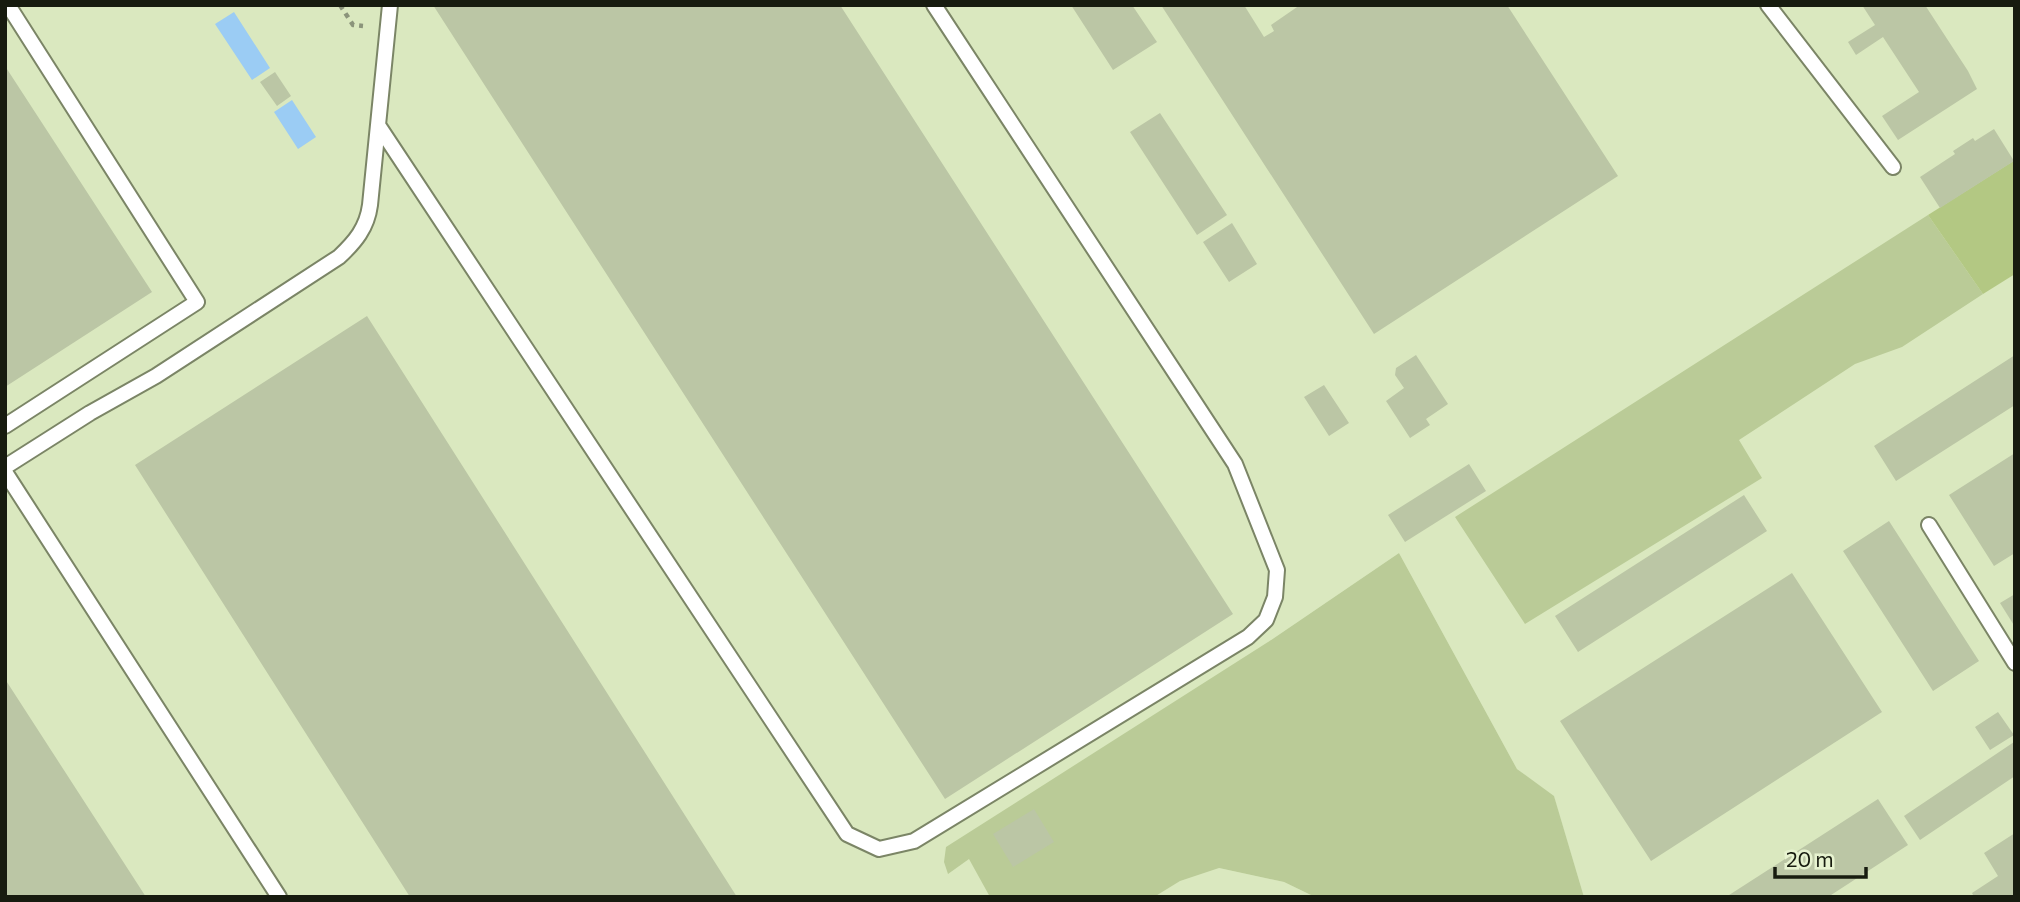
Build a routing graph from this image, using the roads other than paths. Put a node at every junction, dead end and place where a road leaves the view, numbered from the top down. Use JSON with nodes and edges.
{"nodes":[{"id":1,"x":8,"y":5,"type":"edge"},
{"id":2,"x":390,"y":5,"type":"edge"},
{"id":3,"x":934,"y":5,"type":"edge"},
{"id":4,"x":1768,"y":5,"type":"edge"},
{"id":5,"x":378,"y":125,"type":"junction"},
{"id":6,"x":1893,"y":167,"type":"dead end"},
{"id":7,"x":5,"y":426,"type":"edge"},
{"id":8,"x":5,"y":470,"type":"edge"},
{"id":9,"x":1929,"y":525,"type":"dead end"},
{"id":10,"x":2015,"y":663,"type":"edge"},
{"id":11,"x":279,"y":897,"type":"edge"}],
"edges":[{"from":1,"to":7,"type":"lane"},
{"from":2,"to":5,"type":"lane"},
{"from":3,"to":5,"type":"lane"},
{"from":4,"to":6,"type":"lane"},
{"from":5,"to":8,"type":"lane"},
{"from":8,"to":11,"type":"lane"},
{"from":9,"to":10,"type":"lane"}]}
